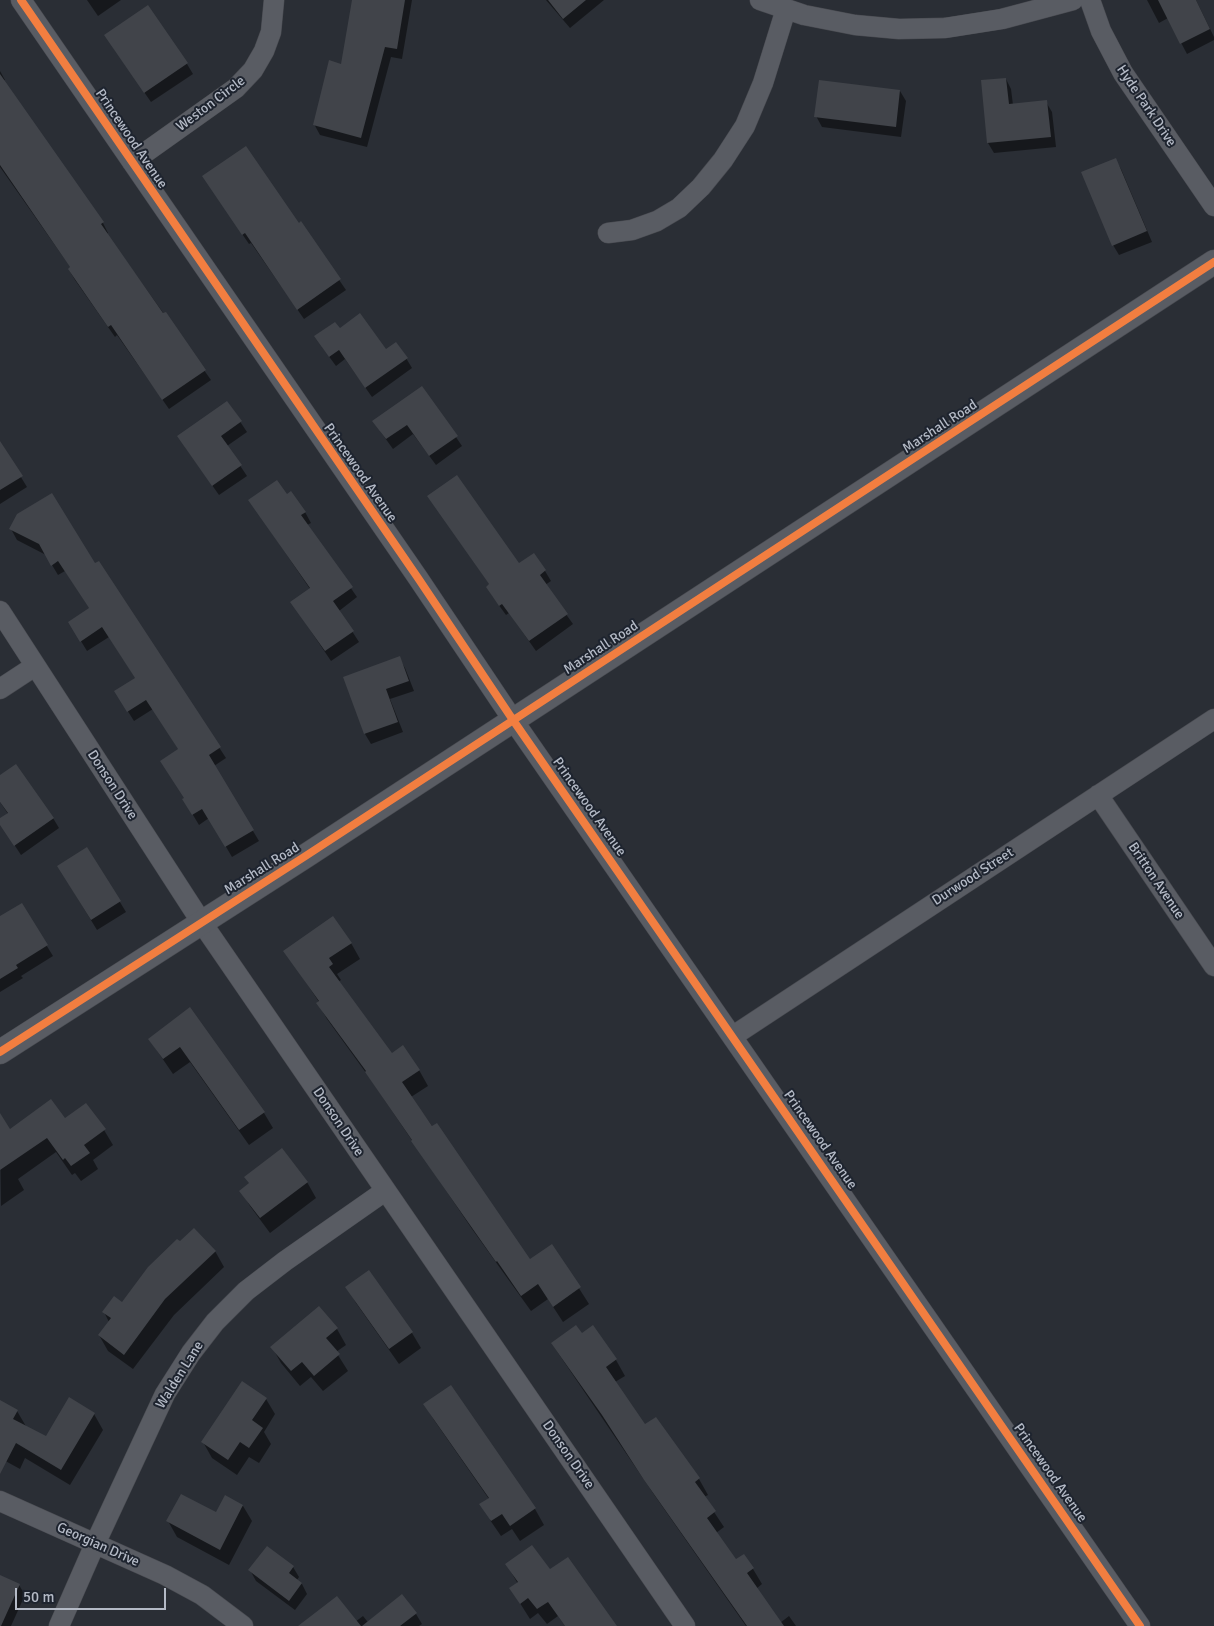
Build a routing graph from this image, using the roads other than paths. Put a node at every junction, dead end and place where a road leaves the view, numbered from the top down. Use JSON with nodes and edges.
{"nodes":[{"id":1,"x":20,"y":0,"type":"edge"},
{"id":2,"x":274,"y":0,"type":"edge"},
{"id":3,"x":760,"y":0,"type":"edge"},
{"id":4,"x":1073,"y":0,"type":"edge"},
{"id":5,"x":1090,"y":0,"type":"edge"},
{"id":6,"x":786,"y":9,"type":"junction"},
{"id":7,"x":132,"y":162,"type":"junction"},
{"id":8,"x":1214,"y":206,"type":"edge"},
{"id":9,"x":608,"y":233,"type":"dead end"},
{"id":10,"x":1214,"y":262,"type":"edge"},
{"id":11,"x":0,"y":611,"type":"edge"},
{"id":12,"x":35,"y":666,"type":"junction"},
{"id":13,"x":0,"y":689,"type":"edge"},
{"id":14,"x":1214,"y":718,"type":"edge"},
{"id":15,"x":513,"y":720,"type":"junction"},
{"id":16,"x":1098,"y":795,"type":"junction"},
{"id":17,"x":202,"y":922,"type":"junction"},
{"id":18,"x":1214,"y":966,"type":"edge"},
{"id":19,"x":732,"y":1036,"type":"junction"},
{"id":20,"x":0,"y":1052,"type":"edge"},
{"id":21,"x":385,"y":1191,"type":"junction"},
{"id":22,"x":0,"y":1501,"type":"edge"},
{"id":23,"x":95,"y":1544,"type":"junction"},
{"id":24,"x":59,"y":1626,"type":"edge"},
{"id":25,"x":243,"y":1626,"type":"edge"},
{"id":26,"x":685,"y":1626,"type":"edge"},
{"id":27,"x":1140,"y":1626,"type":"edge"}],
"edges":[{"from":1,"to":7,"type":"street","name":"Princewood Avenue"},
{"from":2,"to":7,"type":"street","name":"Weston Circle"},
{"from":3,"to":6,"type":"street"},
{"from":4,"to":6,"type":"street"},
{"from":5,"to":8,"type":"street","name":"Hyde Park Drive"},
{"from":6,"to":9,"type":"street"},
{"from":7,"to":15,"type":"street","name":"Princewood Avenue"},
{"from":10,"to":15,"type":"street","name":"Marshall Road"},
{"from":11,"to":12,"type":"street","name":"Donson Drive"},
{"from":12,"to":13,"type":"street"},
{"from":12,"to":17,"type":"street","name":"Donson Drive"},
{"from":14,"to":16,"type":"street","name":"Durwood Street"},
{"from":15,"to":17,"type":"street","name":"Marshall Road"},
{"from":15,"to":19,"type":"street","name":"Princewood Avenue"},
{"from":16,"to":18,"type":"street","name":"Britton Avenue"},
{"from":16,"to":19,"type":"street","name":"Durwood Street"},
{"from":17,"to":20,"type":"street","name":"Marshall Road"},
{"from":17,"to":21,"type":"street","name":"Donson Drive"},
{"from":19,"to":27,"type":"street","name":"Princewood Avenue"},
{"from":21,"to":23,"type":"street","name":"Walden Lane"},
{"from":21,"to":26,"type":"street","name":"Donson Drive"},
{"from":22,"to":23,"type":"street","name":"Georgian Drive"},
{"from":23,"to":24,"type":"street","name":"Walden Lane"},
{"from":23,"to":25,"type":"street","name":"Georgian Drive"}]}
